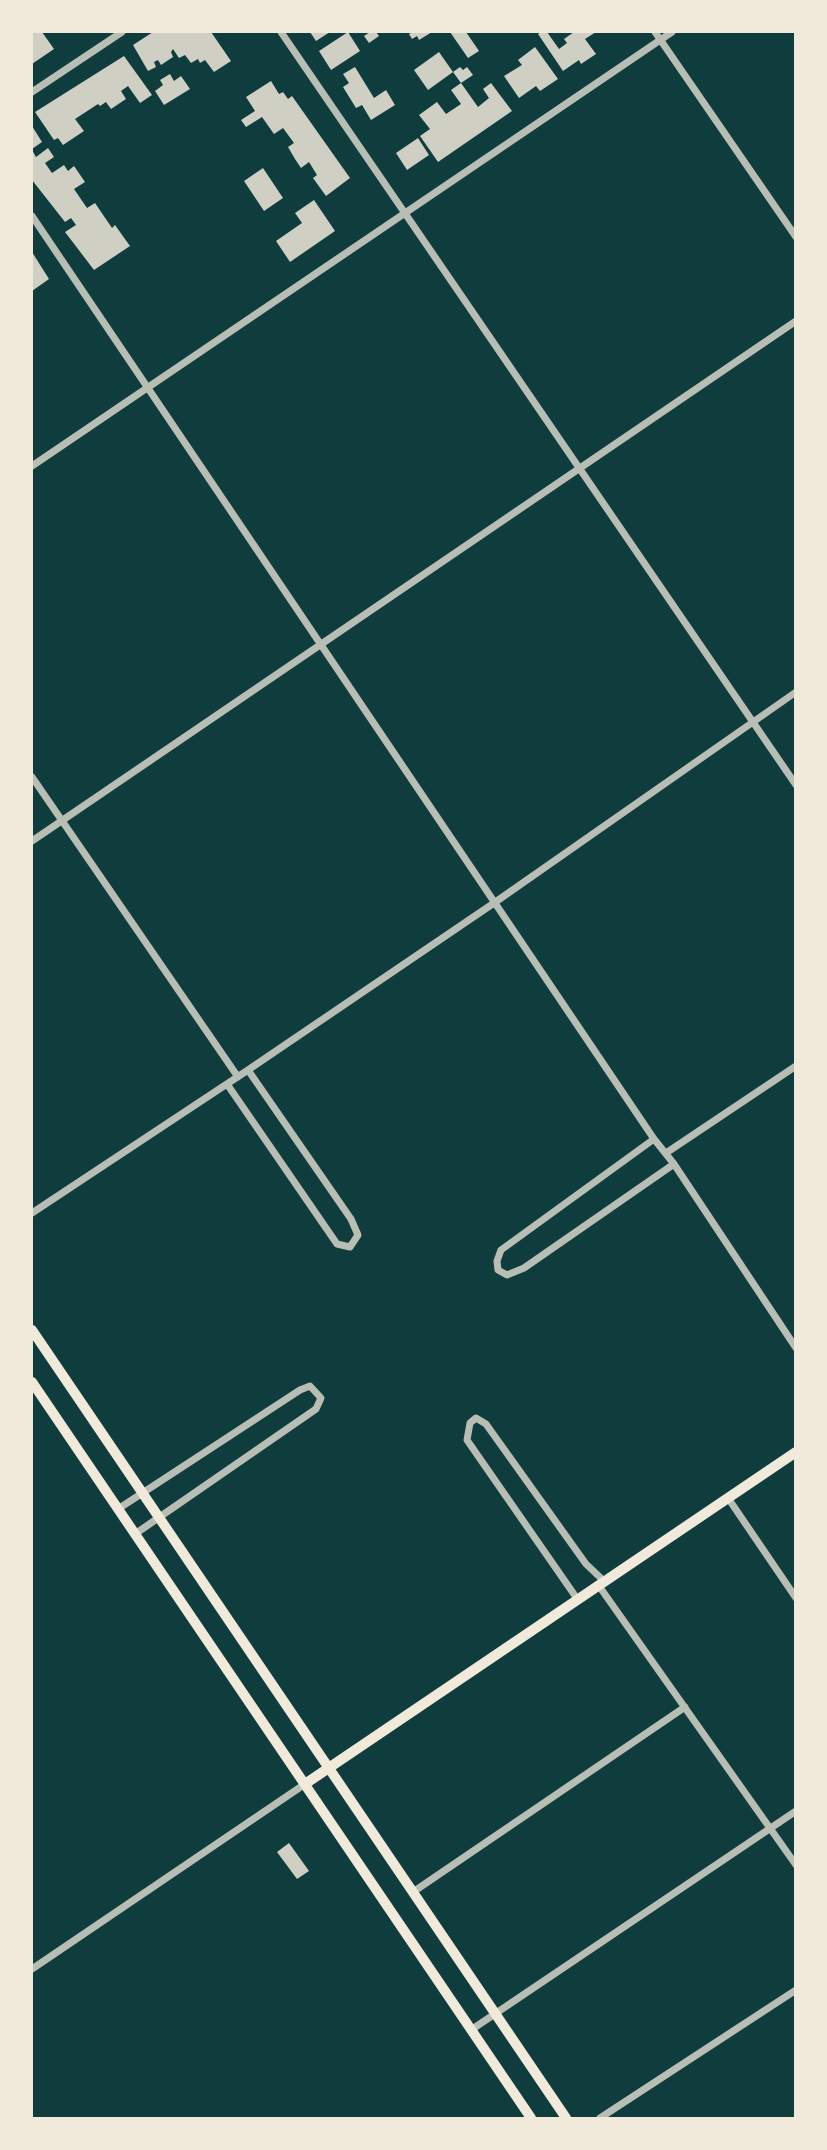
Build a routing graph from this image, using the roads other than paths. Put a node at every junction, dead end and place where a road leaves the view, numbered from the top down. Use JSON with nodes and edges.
{"nodes":[{"id":1,"x":122,"y":32,"type":"edge"},
{"id":2,"x":281,"y":32,"type":"edge"},
{"id":3,"x":655,"y":32,"type":"edge"},
{"id":4,"x":672,"y":32,"type":"edge"},
{"id":5,"x":660,"y":39,"type":"junction"},
{"id":6,"x":32,"y":92,"type":"edge"},
{"id":7,"x":405,"y":213,"type":"junction"},
{"id":8,"x":32,"y":216,"type":"edge"},
{"id":9,"x":796,"y":237,"type":"edge"},
{"id":10,"x":796,"y":321,"type":"edge"},
{"id":11,"x":146,"y":388,"type":"junction"},
{"id":12,"x":32,"y":466,"type":"edge"},
{"id":13,"x":579,"y":468,"type":"junction"},
{"id":14,"x":320,"y":644,"type":"junction"},
{"id":15,"x":796,"y":692,"type":"edge"},
{"id":16,"x":752,"y":721,"type":"junction"},
{"id":17,"x":32,"y":777,"type":"edge"},
{"id":18,"x":796,"y":785,"type":"edge"},
{"id":19,"x":61,"y":821,"type":"junction"},
{"id":20,"x":32,"y":841,"type":"edge"},
{"id":21,"x":494,"y":903,"type":"junction"},
{"id":22,"x":796,"y":1066,"type":"edge"},
{"id":23,"x":248,"y":1070,"type":"junction"},
{"id":24,"x":238,"y":1077,"type":"junction"},
{"id":25,"x":227,"y":1084,"type":"junction"},
{"id":26,"x":653,"y":1139,"type":"junction"},
{"id":27,"x":666,"y":1153,"type":"junction"},
{"id":28,"x":674,"y":1164,"type":"junction"},
{"id":29,"x":32,"y":1213,"type":"edge"},
{"id":30,"x":32,"y":1330,"type":"edge"},
{"id":31,"x":796,"y":1348,"type":"edge"},
{"id":32,"x":32,"y":1382,"type":"edge"},
{"id":33,"x":796,"y":1452,"type":"edge"},
{"id":34,"x":143,"y":1494,"type":"junction"},
{"id":35,"x":729,"y":1498,"type":"junction"},
{"id":36,"x":118,"y":1509,"type":"junction"},
{"id":37,"x":158,"y":1517,"type":"junction"},
{"id":38,"x":135,"y":1534,"type":"junction"},
{"id":39,"x":602,"y":1584,"type":"junction"},
{"id":40,"x":796,"y":1598,"type":"edge"},
{"id":41,"x":578,"y":1600,"type":"junction"},
{"id":42,"x":685,"y":1707,"type":"junction"},
{"id":43,"x":328,"y":1768,"type":"junction"},
{"id":44,"x":304,"y":1784,"type":"junction"},
{"id":45,"x":796,"y":1811,"type":"edge"},
{"id":46,"x":770,"y":1828,"type":"junction"},
{"id":47,"x":796,"y":1865,"type":"edge"},
{"id":48,"x":413,"y":1892,"type":"junction"},
{"id":49,"x":32,"y":1969,"type":"edge"},
{"id":50,"x":796,"y":1990,"type":"edge"},
{"id":51,"x":495,"y":2014,"type":"junction"},
{"id":52,"x":471,"y":2030,"type":"junction"},
{"id":53,"x":531,"y":2119,"type":"edge"},
{"id":54,"x":566,"y":2119,"type":"edge"},
{"id":55,"x":600,"y":2119,"type":"edge"}],
"edges":[{"from":1,"to":6,"type":"street"},
{"from":2,"to":7,"type":"street"},
{"from":3,"to":5,"type":"street"},
{"from":4,"to":5,"type":"street"},
{"from":5,"to":7,"type":"street"},
{"from":5,"to":9,"type":"street"},
{"from":7,"to":11,"type":"street"},
{"from":7,"to":13,"type":"street"},
{"from":8,"to":11,"type":"street"},
{"from":10,"to":13,"type":"street"},
{"from":11,"to":12,"type":"street"},
{"from":11,"to":14,"type":"street"},
{"from":13,"to":14,"type":"street"},
{"from":13,"to":16,"type":"street"},
{"from":14,"to":19,"type":"street"},
{"from":14,"to":21,"type":"street"},
{"from":15,"to":16,"type":"street"},
{"from":16,"to":18,"type":"street"},
{"from":16,"to":21,"type":"street"},
{"from":17,"to":19,"type":"street"},
{"from":19,"to":20,"type":"street"},
{"from":19,"to":24,"type":"street"},
{"from":21,"to":23,"type":"street"},
{"from":21,"to":26,"type":"street"},
{"from":22,"to":27,"type":"street"},
{"from":23,"to":24,"type":"street"},
{"from":23,"to":25,"type":"street"},
{"from":24,"to":25,"type":"street"},
{"from":25,"to":29,"type":"street"},
{"from":26,"to":27,"type":"street"},
{"from":26,"to":28,"type":"street"},
{"from":27,"to":28,"type":"street"},
{"from":28,"to":31,"type":"street"},
{"from":30,"to":34,"type":"main road"},
{"from":32,"to":36,"type":"main road"},
{"from":33,"to":35,"type":"main road"},
{"from":34,"to":36,"type":"street"},
{"from":34,"to":37,"type":"main road"},
{"from":34,"to":37,"type":"street"},
{"from":35,"to":39,"type":"main road"},
{"from":35,"to":40,"type":"street"},
{"from":36,"to":38,"type":"main road"},
{"from":37,"to":38,"type":"street"},
{"from":37,"to":43,"type":"main road"},
{"from":38,"to":44,"type":"main road"},
{"from":39,"to":41,"type":"main road"},
{"from":39,"to":41,"type":"street"},
{"from":39,"to":42,"type":"street"},
{"from":41,"to":43,"type":"main road"},
{"from":42,"to":46,"type":"street"},
{"from":42,"to":48,"type":"street"},
{"from":43,"to":44,"type":"main road"},
{"from":43,"to":48,"type":"main road"},
{"from":44,"to":49,"type":"street"},
{"from":44,"to":52,"type":"main road"},
{"from":45,"to":46,"type":"street"},
{"from":46,"to":47,"type":"street"},
{"from":46,"to":51,"type":"street"},
{"from":48,"to":51,"type":"main road"},
{"from":50,"to":55,"type":"street"},
{"from":51,"to":52,"type":"street"},
{"from":51,"to":54,"type":"main road"},
{"from":52,"to":53,"type":"main road"}]}
